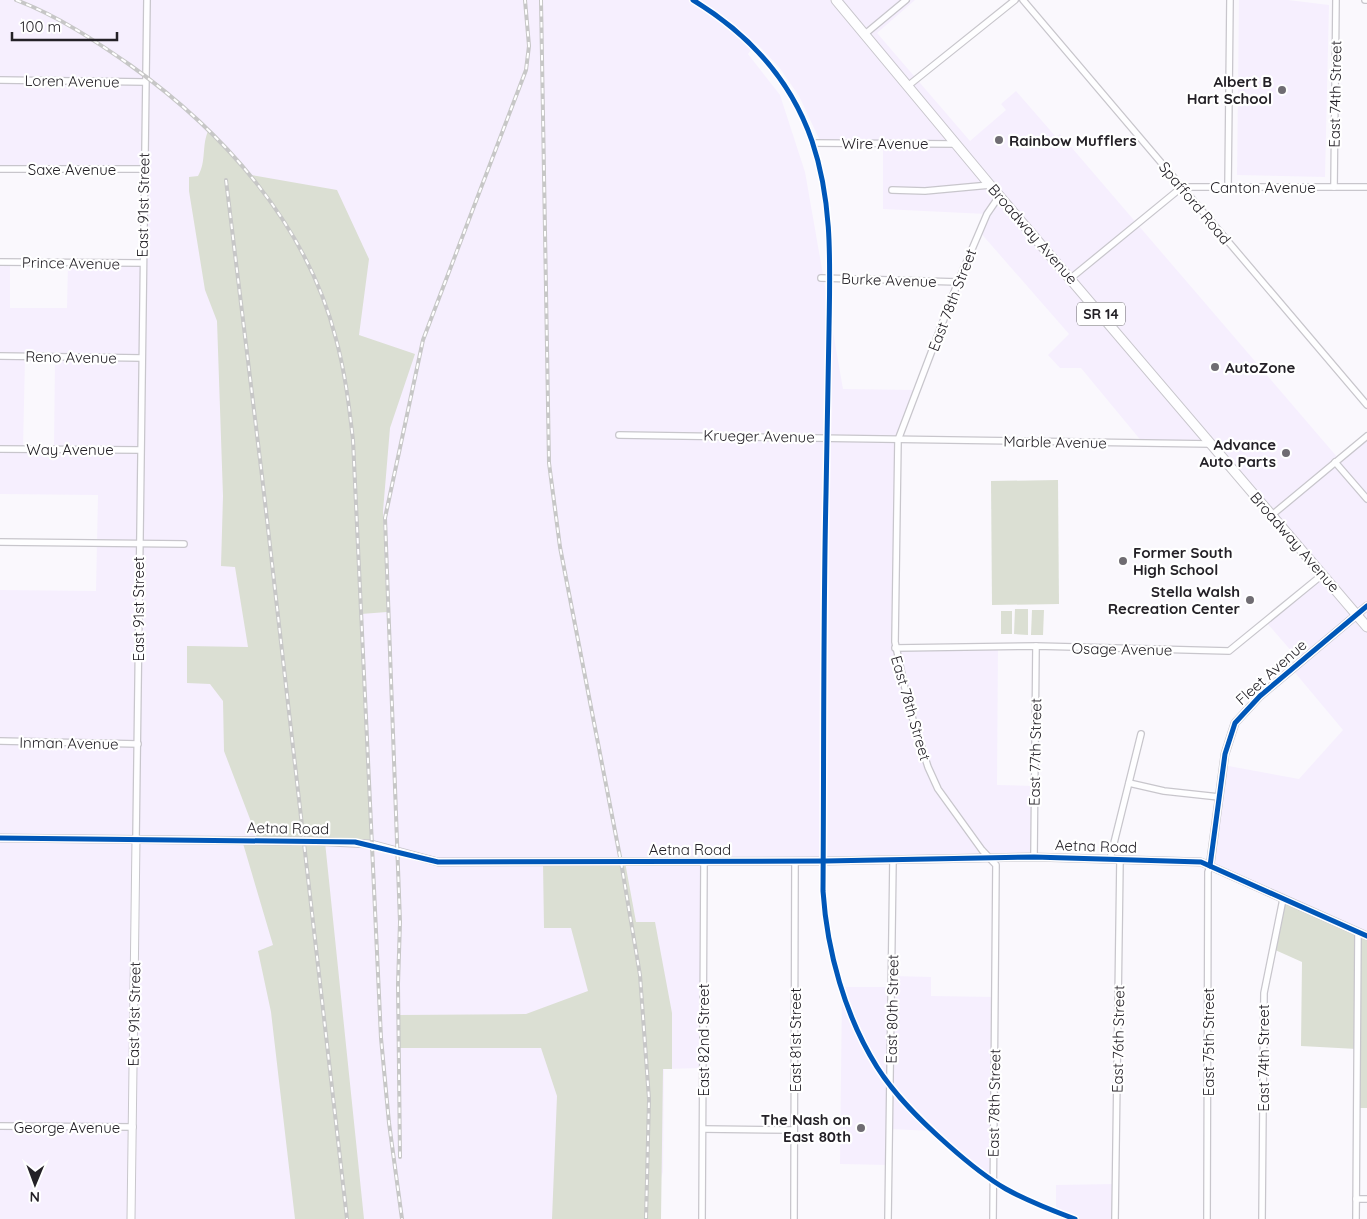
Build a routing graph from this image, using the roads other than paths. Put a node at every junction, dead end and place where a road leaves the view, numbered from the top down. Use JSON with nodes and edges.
{"nodes":[{"id":1,"x":147,"y":0,"type":"edge"},
{"id":2,"x":836,"y":0,"type":"edge"},
{"id":3,"x":906,"y":0,"type":"edge"},
{"id":4,"x":1015,"y":0,"type":"edge"},
{"id":5,"x":1023,"y":0,"type":"edge"},
{"id":6,"x":1230,"y":0,"type":"edge"},
{"id":7,"x":1336,"y":0,"type":"edge"},
{"id":8,"x":864,"y":34,"type":"junction"},
{"id":9,"x":0,"y":80,"type":"edge"},
{"id":10,"x":145,"y":82,"type":"junction"},
{"id":11,"x":909,"y":85,"type":"junction"},
{"id":12,"x":812,"y":143,"type":"dead end"},
{"id":13,"x":958,"y":144,"type":"junction"},
{"id":14,"x":0,"y":169,"type":"edge"},
{"id":15,"x":144,"y":169,"type":"junction"},
{"id":16,"x":990,"y":185,"type":"junction"},
{"id":17,"x":1228,"y":187,"type":"junction"},
{"id":18,"x":1367,"y":187,"type":"edge"},
{"id":19,"x":1182,"y":188,"type":"junction"},
{"id":20,"x":1334,"y":188,"type":"junction"},
{"id":21,"x":892,"y":190,"type":"dead end"},
{"id":22,"x":1000,"y":195,"type":"junction"},
{"id":23,"x":0,"y":262,"type":"edge"},
{"id":24,"x":142,"y":263,"type":"junction"},
{"id":25,"x":821,"y":278,"type":"dead end"},
{"id":26,"x":1070,"y":278,"type":"junction"},
{"id":27,"x":958,"y":282,"type":"junction"},
{"id":28,"x":0,"y":356,"type":"edge"},
{"id":29,"x":142,"y":358,"type":"junction"},
{"id":30,"x":1367,"y":405,"type":"edge"},
{"id":31,"x":619,"y":435,"type":"dead end"},
{"id":32,"x":1367,"y":436,"type":"edge"},
{"id":33,"x":898,"y":440,"type":"junction"},
{"id":34,"x":1211,"y":444,"type":"junction"},
{"id":35,"x":0,"y":449,"type":"edge"},
{"id":36,"x":140,"y":450,"type":"junction"},
{"id":37,"x":1335,"y":462,"type":"junction"},
{"id":38,"x":1367,"y":499,"type":"edge"},
{"id":39,"x":1272,"y":515,"type":"junction"},
{"id":40,"x":0,"y":542,"type":"edge"},
{"id":41,"x":139,"y":544,"type":"junction"},
{"id":42,"x":184,"y":544,"type":"dead end"},
{"id":43,"x":1322,"y":575,"type":"junction"},
{"id":44,"x":1367,"y":606,"type":"edge"},
{"id":45,"x":1356,"y":614,"type":"junction"},
{"id":46,"x":1367,"y":627,"type":"edge"},
{"id":47,"x":1036,"y":646,"type":"junction"},
{"id":48,"x":895,"y":648,"type":"junction"},
{"id":49,"x":1141,"y":734,"type":"dead end"},
{"id":50,"x":0,"y":741,"type":"edge"},
{"id":51,"x":138,"y":744,"type":"junction"},
{"id":52,"x":1129,"y":783,"type":"junction"},
{"id":53,"x":1220,"y":798,"type":"junction"},
{"id":54,"x":0,"y":838,"type":"edge"},
{"id":55,"x":136,"y":838,"type":"junction"},
{"id":56,"x":1034,"y":857,"type":"junction"},
{"id":57,"x":991,"y":858,"type":"junction"},
{"id":58,"x":1110,"y":859,"type":"junction"},
{"id":59,"x":893,"y":860,"type":"junction"},
{"id":60,"x":1120,"y":860,"type":"junction"},
{"id":61,"x":704,"y":861,"type":"junction"},
{"id":62,"x":796,"y":861,"type":"junction"},
{"id":63,"x":1210,"y":866,"type":"junction"},
{"id":64,"x":1283,"y":899,"type":"junction"},
{"id":65,"x":1358,"y":932,"type":"junction"},
{"id":66,"x":1367,"y":936,"type":"edge"},
{"id":67,"x":0,"y":1126,"type":"edge"},
{"id":68,"x":133,"y":1127,"type":"junction"},
{"id":69,"x":703,"y":1130,"type":"junction"},
{"id":70,"x":794,"y":1130,"type":"junction"},
{"id":71,"x":1356,"y":1199,"type":"junction"},
{"id":72,"x":1367,"y":1199,"type":"edge"},
{"id":73,"x":131,"y":1219,"type":"edge"},
{"id":74,"x":702,"y":1219,"type":"edge"},
{"id":75,"x":794,"y":1219,"type":"edge"},
{"id":76,"x":888,"y":1219,"type":"edge"},
{"id":77,"x":993,"y":1219,"type":"edge"},
{"id":78,"x":1115,"y":1219,"type":"edge"},
{"id":79,"x":1207,"y":1219,"type":"edge"},
{"id":80,"x":1262,"y":1219,"type":"edge"},
{"id":81,"x":1356,"y":1219,"type":"edge"}],
"edges":[{"from":1,"to":10,"type":"street","name":"East 91st Street"},
{"from":2,"to":8,"type":"main road","name":"Broadway Avenue","number":"SR 14"},
{"from":3,"to":8,"type":"street"},
{"from":4,"to":11,"type":"street"},
{"from":5,"to":19,"type":"street","name":"Spafford Road"},
{"from":6,"to":17,"type":"street"},
{"from":7,"to":20,"type":"street","name":"East 74th Street"},
{"from":8,"to":11,"type":"main road","name":"Broadway Avenue","number":"SR 14"},
{"from":9,"to":10,"type":"street","name":"Loren Avenue"},
{"from":10,"to":15,"type":"street","name":"East 91st Street"},
{"from":11,"to":13,"type":"main road","name":"Broadway Avenue","number":"SR 14"},
{"from":12,"to":13,"type":"street","name":"Wire Avenue"},
{"from":13,"to":16,"type":"main road","name":"Broadway Avenue","number":"SR 14"},
{"from":14,"to":15,"type":"street","name":"Saxe Avenue"},
{"from":15,"to":24,"type":"street","name":"East 91st Street"},
{"from":16,"to":21,"type":"street"},
{"from":16,"to":22,"type":"main road","name":"Broadway Avenue","number":"SR 14"},
{"from":17,"to":19,"type":"street","name":"Canton Avenue"},
{"from":17,"to":20,"type":"street","name":"Canton Avenue"},
{"from":18,"to":20,"type":"street","name":"Canton Avenue"},
{"from":19,"to":26,"type":"street"},
{"from":19,"to":30,"type":"street","name":"Spafford Road"},
{"from":22,"to":26,"type":"main road","name":"Broadway Avenue","number":"SR 14"},
{"from":22,"to":27,"type":"street","name":"East 78th Street"},
{"from":23,"to":24,"type":"street","name":"Prince Avenue"},
{"from":24,"to":29,"type":"street","name":"East 91st Street"},
{"from":25,"to":27,"type":"street","name":"Burke Avenue"},
{"from":26,"to":34,"type":"main road","name":"Broadway Avenue","number":"SR 14"},
{"from":27,"to":33,"type":"street","name":"East 78th Street"},
{"from":28,"to":29,"type":"street","name":"Reno Avenue"},
{"from":29,"to":36,"type":"street","name":"East 91st Street"},
{"from":31,"to":33,"type":"street","name":"Krueger Avenue"},
{"from":32,"to":37,"type":"street"},
{"from":33,"to":34,"type":"street","name":"Marble Avenue"},
{"from":33,"to":48,"type":"street","name":"East 78th Street"},
{"from":34,"to":39,"type":"main road","name":"Broadway Avenue","number":"SR 14"},
{"from":35,"to":36,"type":"street","name":"Way Avenue"},
{"from":36,"to":41,"type":"street","name":"East 91st Street"},
{"from":37,"to":38,"type":"street"},
{"from":37,"to":39,"type":"street"},
{"from":39,"to":43,"type":"main road","name":"Broadway Avenue","number":"SR 14"},
{"from":40,"to":41,"type":"street"},
{"from":41,"to":42,"type":"street"},
{"from":41,"to":51,"type":"street","name":"East 91st Street"},
{"from":43,"to":45,"type":"main road","name":"Broadway Avenue","number":"SR 14"},
{"from":43,"to":47,"type":"street","name":"Osage Avenue"},
{"from":44,"to":45,"type":"street","name":"Fleet Avenue"},
{"from":45,"to":46,"type":"main road","name":"Broadway Avenue","number":"SR 14"},
{"from":45,"to":53,"type":"street","name":"Fleet Avenue"},
{"from":47,"to":48,"type":"street","name":"Osage Avenue"},
{"from":47,"to":56,"type":"street","name":"East 77th Street"},
{"from":48,"to":57,"type":"street","name":"East 78th Street"},
{"from":49,"to":52,"type":"street"},
{"from":50,"to":51,"type":"street","name":"Inman Avenue"},
{"from":51,"to":55,"type":"street","name":"East 91st Street"},
{"from":52,"to":53,"type":"street"},
{"from":52,"to":58,"type":"street"},
{"from":53,"to":63,"type":"street","name":"Fleet Avenue"},
{"from":54,"to":55,"type":"street","name":"Aetna Road"},
{"from":55,"to":61,"type":"street","name":"Aetna Road","bridge":true},
{"from":55,"to":68,"type":"street","name":"East 91st Street"},
{"from":56,"to":57,"type":"street","name":"Aetna Road"},
{"from":56,"to":58,"type":"street","name":"Aetna Road"},
{"from":57,"to":59,"type":"street","name":"Aetna Road"},
{"from":57,"to":77,"type":"street","name":"East 78th Street"},
{"from":58,"to":60,"type":"street","name":"Aetna Road"},
{"from":59,"to":62,"type":"street","name":"Aetna Road"},
{"from":59,"to":76,"type":"street","name":"East 80th Street"},
{"from":60,"to":63,"type":"street","name":"Aetna Road"},
{"from":60,"to":78,"type":"street","name":"East 76th Street"},
{"from":61,"to":62,"type":"street","name":"Aetna Road"},
{"from":61,"to":69,"type":"street","name":"East 82nd Street"},
{"from":62,"to":70,"type":"street","name":"East 81st Street"},
{"from":63,"to":64,"type":"street","name":"Aetna Road"},
{"from":63,"to":79,"type":"street","name":"East 75th Street"},
{"from":64,"to":65,"type":"street","name":"Aetna Road"},
{"from":64,"to":80,"type":"street","name":"East 74th Street"},
{"from":65,"to":66,"type":"street","name":"Aetna Road"},
{"from":65,"to":71,"type":"street"},
{"from":67,"to":68,"type":"street","name":"George Avenue"},
{"from":68,"to":73,"type":"street","name":"East 91st Street"},
{"from":69,"to":70,"type":"street"},
{"from":69,"to":74,"type":"street","name":"East 82nd Street"},
{"from":70,"to":75,"type":"street","name":"East 81st Street"},
{"from":71,"to":72,"type":"street"},
{"from":71,"to":81,"type":"street"}]}
